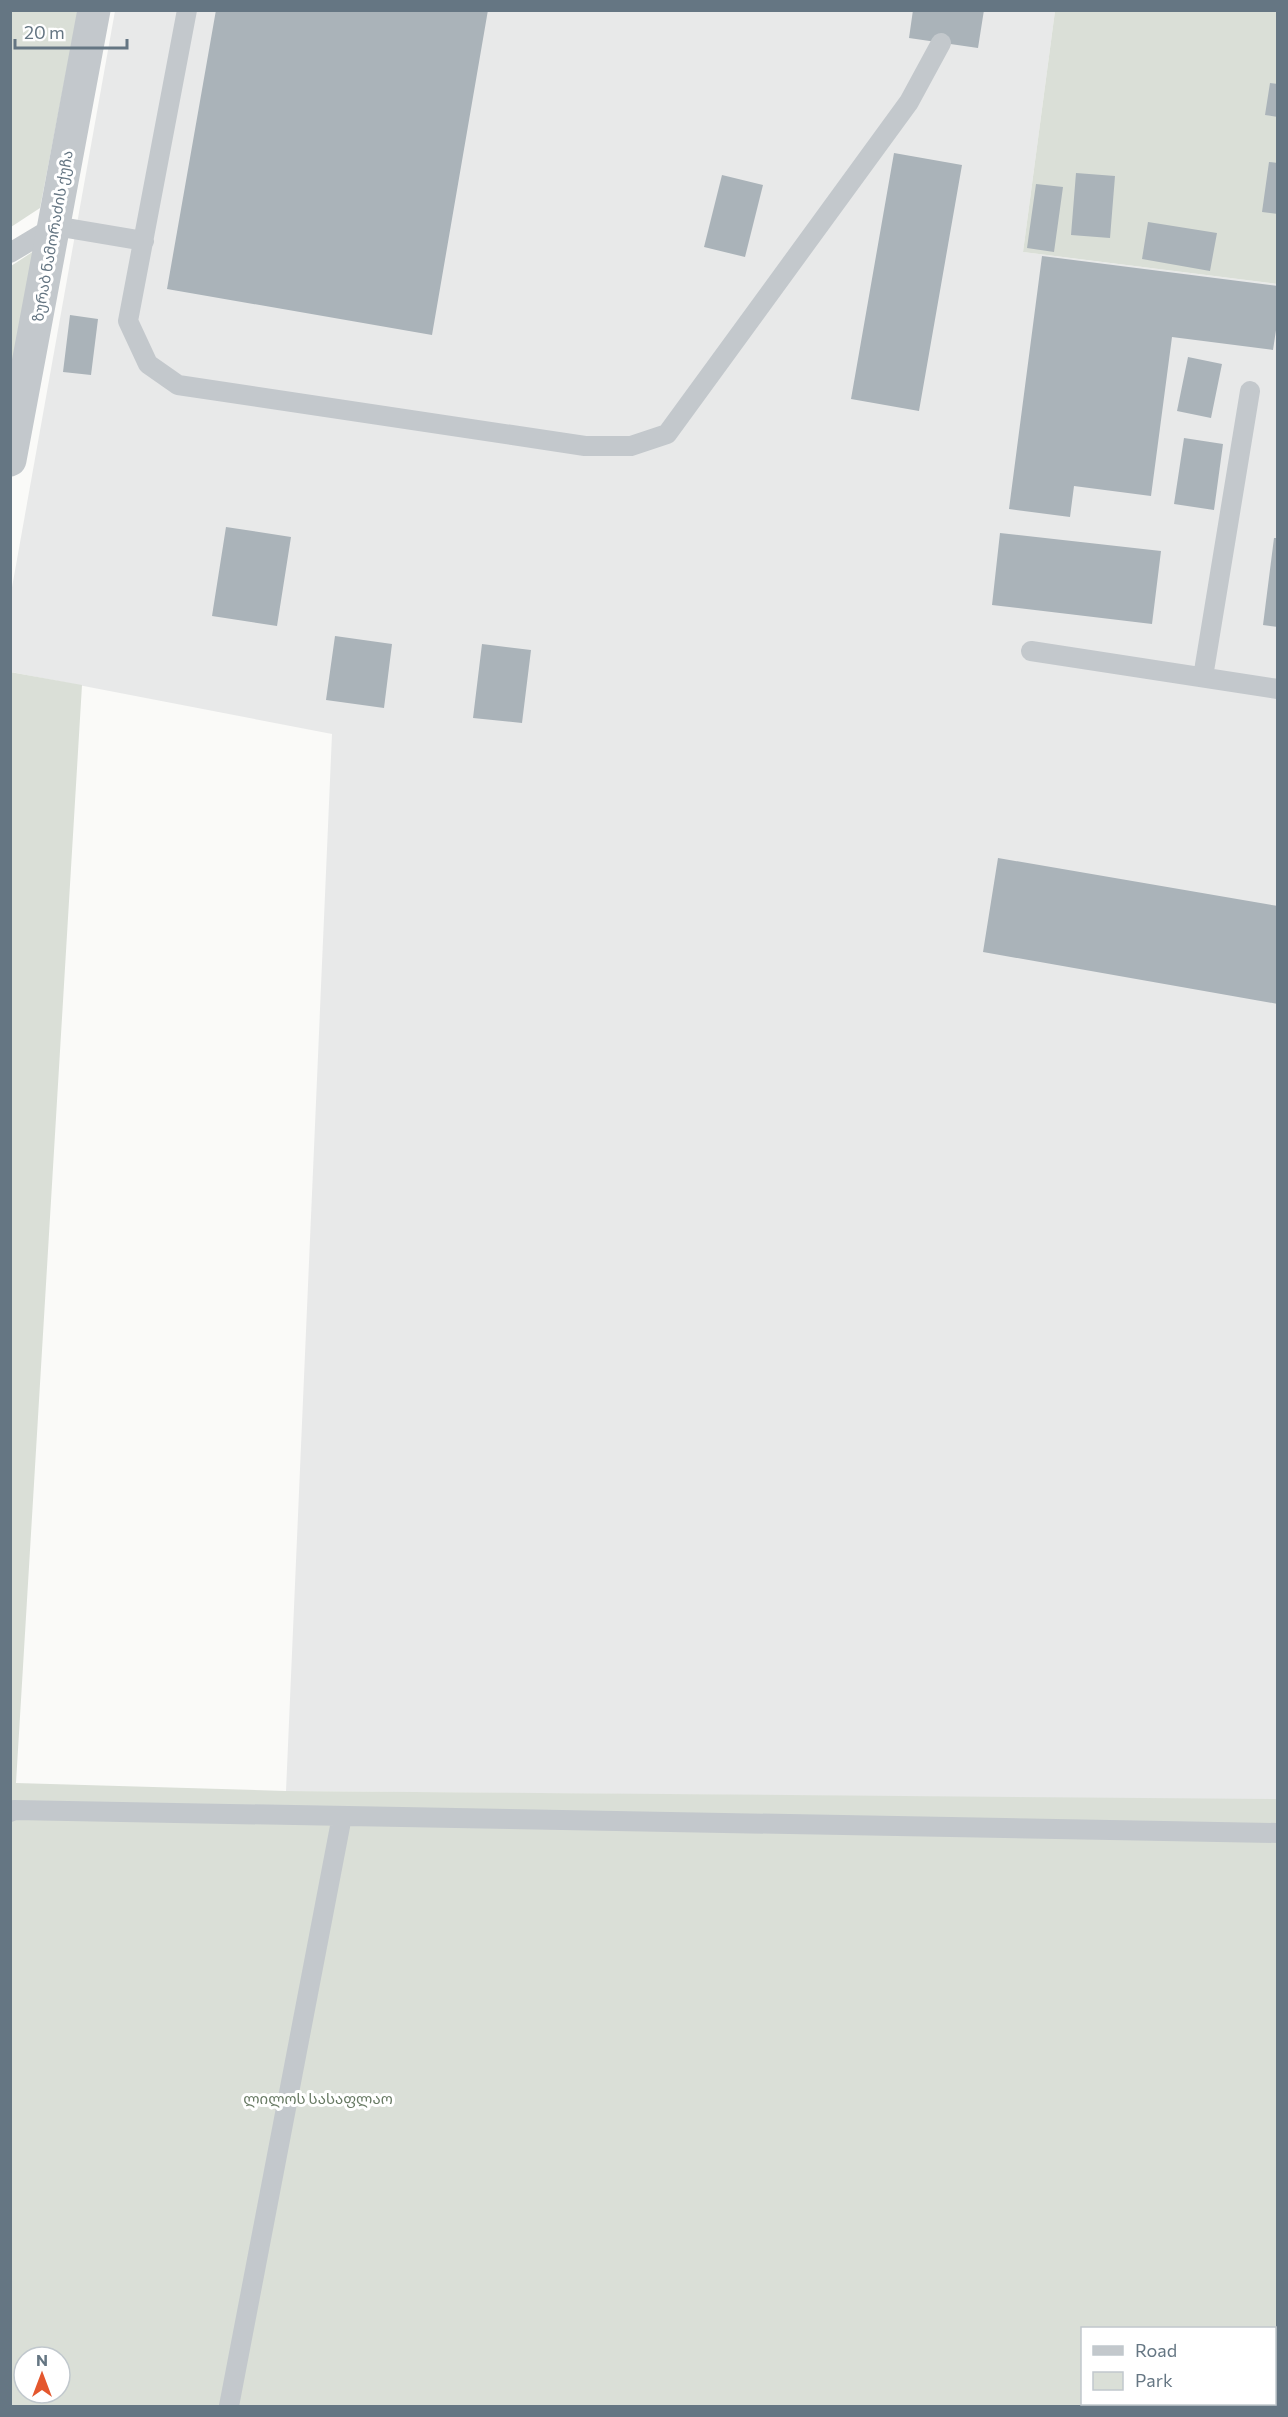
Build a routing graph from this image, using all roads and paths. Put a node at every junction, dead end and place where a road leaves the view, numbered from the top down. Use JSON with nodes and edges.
{"nodes":[{"id":1,"x":94,"y":10,"type":"edge"},
{"id":2,"x":187,"y":10,"type":"edge"},
{"id":3,"x":941,"y":43,"type":"dead end"},
{"id":4,"x":55,"y":226,"type":"junction"},
{"id":5,"x":144,"y":241,"type":"junction"},
{"id":6,"x":10,"y":253,"type":"edge"},
{"id":7,"x":1250,"y":391,"type":"dead end"},
{"id":8,"x":10,"y":460,"type":"edge"},
{"id":9,"x":1031,"y":651,"type":"dead end"},
{"id":10,"x":1203,"y":677,"type":"junction"},
{"id":11,"x":1278,"y":689,"type":"edge"},
{"id":12,"x":10,"y":1812,"type":"edge"},
{"id":13,"x":342,"y":1816,"type":"junction"},
{"id":14,"x":1278,"y":1833,"type":"edge"},
{"id":15,"x":229,"y":2406,"type":"edge"}],
"edges":[{"from":1,"to":4,"type":"street","name":"ზურაბ ნამორაძის ქუჩა"},
{"from":2,"to":5,"type":"lane"},
{"from":3,"to":5,"type":"lane"},
{"from":4,"to":5,"type":"lane"},
{"from":4,"to":6,"type":"lane"},
{"from":4,"to":8,"type":"street","name":"ზურაბ ნამორაძის ქუჩა"},
{"from":7,"to":10,"type":"lane"},
{"from":9,"to":10,"type":"lane"},
{"from":10,"to":11,"type":"lane"},
{"from":12,"to":13,"type":"lane"},
{"from":13,"to":14,"type":"lane"},
{"from":13,"to":15,"type":"lane"}]}
